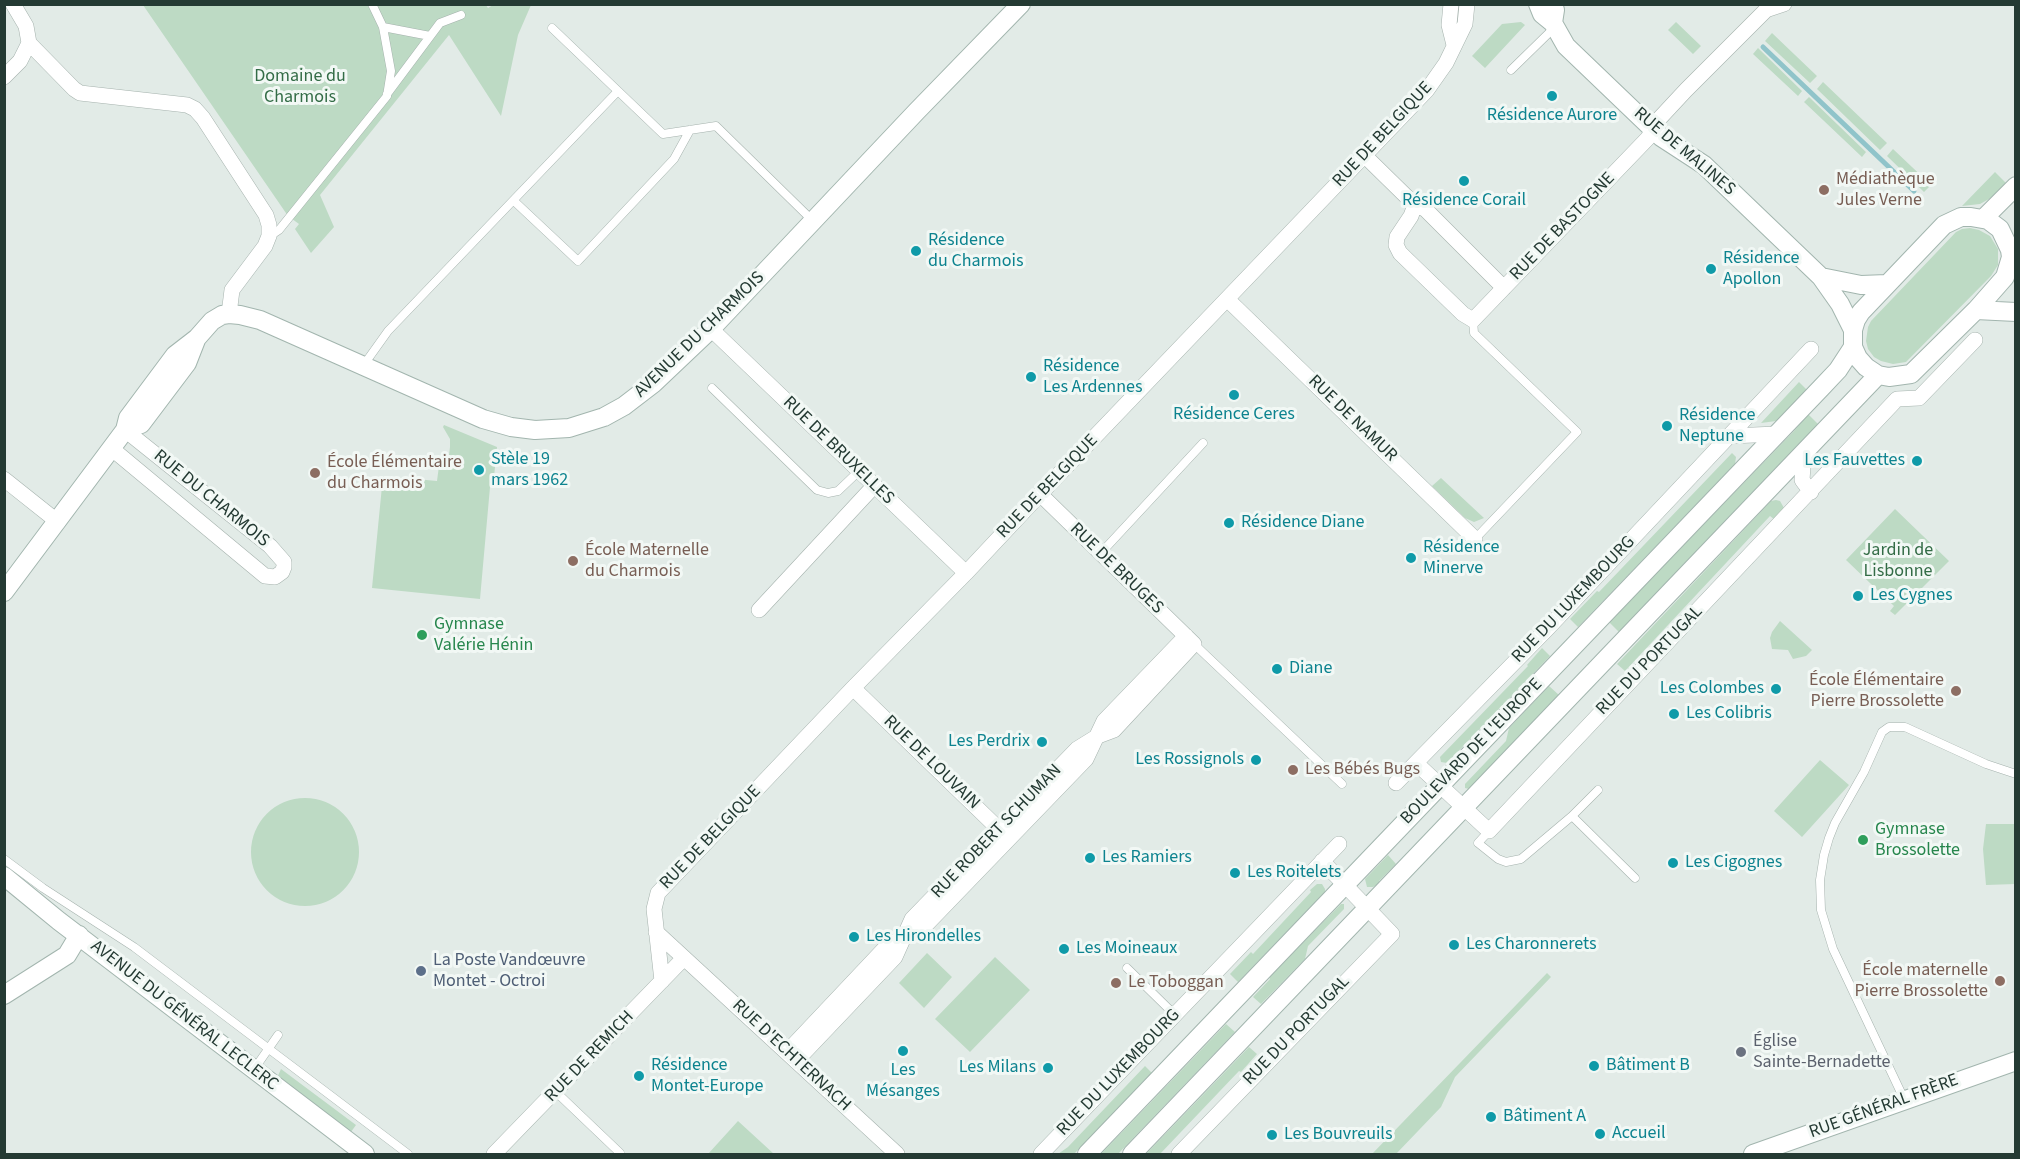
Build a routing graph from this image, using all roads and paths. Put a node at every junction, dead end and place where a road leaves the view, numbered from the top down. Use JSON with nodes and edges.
{"nodes":[{"id":1,"x":13,"y":4,"type":"edge"},
{"id":2,"x":372,"y":4,"type":"edge"},
{"id":3,"x":1021,"y":4,"type":"edge"},
{"id":4,"x":1451,"y":4,"type":"edge"},
{"id":5,"x":1467,"y":4,"type":"edge"},
{"id":6,"x":1538,"y":4,"type":"edge"},
{"id":7,"x":1784,"y":4,"type":"edge"},
{"id":8,"x":461,"y":15,"type":"dead end"},
{"id":9,"x":1554,"y":18,"type":"edge"},
{"id":10,"x":383,"y":27,"type":"junction"},
{"id":11,"x":552,"y":28,"type":"dead end"},
{"id":12,"x":430,"y":36,"type":"junction"},
{"id":13,"x":29,"y":43,"type":"junction"},
{"id":14,"x":1454,"y":45,"type":"junction"},
{"id":15,"x":1511,"y":70,"type":"dead end"},
{"id":16,"x":4,"y":77,"type":"edge"},
{"id":17,"x":618,"y":91,"type":"junction"},
{"id":18,"x":387,"y":96,"type":"junction"},
{"id":19,"x":1653,"y":129,"type":"junction"},
{"id":20,"x":690,"y":130,"type":"junction"},
{"id":21,"x":1365,"y":156,"type":"junction"},
{"id":22,"x":2016,"y":186,"type":"edge"},
{"id":23,"x":514,"y":201,"type":"junction"},
{"id":24,"x":1415,"y":205,"type":"junction"},
{"id":25,"x":1983,"y":219,"type":"junction"},
{"id":26,"x":813,"y":222,"type":"junction"},
{"id":27,"x":269,"y":236,"type":"junction"},
{"id":28,"x":2013,"y":240,"type":"edge"},
{"id":29,"x":2012,"y":273,"type":"edge"},
{"id":30,"x":1821,"y":277,"type":"junction"},
{"id":31,"x":1887,"y":284,"type":"junction"},
{"id":32,"x":1504,"y":288,"type":"junction"},
{"id":33,"x":1227,"y":299,"type":"junction"},
{"id":34,"x":1976,"y":309,"type":"junction"},
{"id":35,"x":2016,"y":312,"type":"edge"},
{"id":36,"x":229,"y":314,"type":"junction"},
{"id":37,"x":1473,"y":320,"type":"junction"},
{"id":38,"x":711,"y":328,"type":"junction"},
{"id":39,"x":1853,"y":339,"type":"junction"},
{"id":40,"x":1976,"y":340,"type":"dead end"},
{"id":41,"x":1811,"y":349,"type":"dead end"},
{"id":42,"x":363,"y":366,"type":"junction"},
{"id":43,"x":1878,"y":375,"type":"junction"},
{"id":44,"x":712,"y":388,"type":"dead end"},
{"id":45,"x":125,"y":430,"type":"junction"},
{"id":46,"x":1777,"y":434,"type":"junction"},
{"id":47,"x":1730,"y":436,"type":"junction"},
{"id":48,"x":1203,"y":443,"type":"dead end"},
{"id":49,"x":111,"y":448,"type":"junction"},
{"id":50,"x":1804,"y":453,"type":"junction"},
{"id":51,"x":859,"y":471,"type":"junction"},
{"id":52,"x":4,"y":479,"type":"edge"},
{"id":53,"x":874,"y":486,"type":"junction"},
{"id":54,"x":1811,"y":492,"type":"junction"},
{"id":55,"x":1040,"y":494,"type":"junction"},
{"id":56,"x":58,"y":522,"type":"junction"},
{"id":57,"x":1475,"y":539,"type":"joint"},
{"id":58,"x":1100,"y":554,"type":"junction"},
{"id":59,"x":966,"y":573,"type":"junction"},
{"id":60,"x":4,"y":592,"type":"edge"},
{"id":61,"x":759,"y":610,"type":"dead end"},
{"id":62,"x":1190,"y":640,"type":"junction"},
{"id":63,"x":853,"y":688,"type":"junction"},
{"id":64,"x":1416,"y":763,"type":"junction"},
{"id":65,"x":2016,"y":774,"type":"edge"},
{"id":66,"x":1396,"y":783,"type":"dead end"},
{"id":67,"x":1342,"y":784,"type":"dead end"},
{"id":68,"x":1440,"y":786,"type":"junction"},
{"id":69,"x":1598,"y":790,"type":"dead end"},
{"id":70,"x":1464,"y":808,"type":"junction"},
{"id":71,"x":1572,"y":816,"type":"junction"},
{"id":72,"x":1490,"y":831,"type":"junction"},
{"id":73,"x":1004,"y":834,"type":"junction"},
{"id":74,"x":1339,"y":844,"type":"dead end"},
{"id":75,"x":4,"y":859,"type":"edge"},
{"id":76,"x":1322,"y":861,"type":"junction"},
{"id":77,"x":4,"y":876,"type":"edge"},
{"id":78,"x":1635,"y":878,"type":"dead end"},
{"id":79,"x":1346,"y":885,"type":"junction"},
{"id":80,"x":1368,"y":909,"type":"junction"},
{"id":81,"x":656,"y":932,"type":"junction"},
{"id":82,"x":79,"y":935,"type":"junction"},
{"id":83,"x":684,"y":958,"type":"junction"},
{"id":84,"x":1127,"y":968,"type":"dead end"},
{"id":85,"x":662,"y":981,"type":"junction"},
{"id":86,"x":4,"y":995,"type":"edge"},
{"id":87,"x":1175,"y":1014,"type":"junction"},
{"id":88,"x":278,"y":1035,"type":"dead end"},
{"id":89,"x":269,"y":1048,"type":"junction"},
{"id":90,"x":791,"y":1056,"type":"junction"},
{"id":91,"x":2016,"y":1060,"type":"edge"},
{"id":92,"x":254,"y":1069,"type":"junction"},
{"id":93,"x":556,"y":1092,"type":"junction"},
{"id":94,"x":1904,"y":1099,"type":"junction"},
{"id":95,"x":1775,"y":1150,"type":"edge"},
{"id":96,"x":364,"y":1155,"type":"edge"},
{"id":97,"x":408,"y":1155,"type":"edge"},
{"id":98,"x":494,"y":1155,"type":"edge"},
{"id":99,"x":619,"y":1155,"type":"edge"},
{"id":100,"x":897,"y":1155,"type":"edge"},
{"id":101,"x":1041,"y":1155,"type":"edge"},
{"id":102,"x":1087,"y":1155,"type":"edge"},
{"id":103,"x":1132,"y":1155,"type":"edge"},
{"id":104,"x":1179,"y":1155,"type":"edge"},
{"id":105,"x":1753,"y":1155,"type":"edge"}],
"edges":[{"from":1,"to":13,"type":"street"},
{"from":2,"to":10,"type":"lane"},
{"from":3,"to":26,"type":"street","name":"AVENUE DU CHARMOIS"},
{"from":4,"to":14,"type":"street"},
{"from":5,"to":14,"type":"street","name":"RUE DE BELGIQUE"},
{"from":6,"to":9,"type":"street","name":"RUE DE MALINES"},
{"from":7,"to":19,"type":"street","name":"RUE DE BASTOGNE"},
{"from":8,"to":12,"type":"lane"},
{"from":9,"to":15,"type":"lane"},
{"from":9,"to":19,"type":"street","name":"RUE DE MALINES"},
{"from":10,"to":12,"type":"lane"},
{"from":10,"to":18,"type":"lane"},
{"from":11,"to":17,"type":"lane"},
{"from":12,"to":18,"type":"lane"},
{"from":13,"to":16,"type":"street"},
{"from":13,"to":27,"type":"street"},
{"from":14,"to":21,"type":"street","name":"RUE DE BELGIQUE"},
{"from":17,"to":20,"type":"lane"},
{"from":17,"to":23,"type":"lane"},
{"from":18,"to":27,"type":"lane"},
{"from":19,"to":30,"type":"street","name":"RUE DE MALINES"},
{"from":19,"to":32,"type":"street","name":"RUE DE BASTOGNE"},
{"from":20,"to":23,"type":"lane"},
{"from":20,"to":26,"type":"lane"},
{"from":21,"to":24,"type":"street","name":"RUE DE BASTOGNE"},
{"from":21,"to":33,"type":"street","name":"RUE DE BELGIQUE"},
{"from":22,"to":25,"type":"street"},
{"from":23,"to":42,"type":"lane"},
{"from":24,"to":32,"type":"street","name":"RUE DE BASTOGNE"},
{"from":24,"to":37,"type":"street"},
{"from":25,"to":28,"type":"street"},
{"from":25,"to":31,"type":"street","name":"BOULEVARD DE L'EUROPE"},
{"from":26,"to":38,"type":"street","name":"AVENUE DU CHARMOIS"},
{"from":27,"to":36,"type":"street"},
{"from":28,"to":29,"type":"street"},
{"from":29,"to":34,"type":"street"},
{"from":30,"to":31,"type":"street"},
{"from":30,"to":39,"type":"street","name":"RUE DE MALINES"},
{"from":31,"to":39,"type":"street","name":"BOULEVARD DE L'EUROPE"},
{"from":32,"to":37,"type":"street"},
{"from":33,"to":55,"type":"street","name":"RUE DE BELGIQUE"},
{"from":33,"to":57,"type":"street","name":"RUE DE NAMUR"},
{"from":34,"to":35,"type":"street"},
{"from":34,"to":43,"type":"street"},
{"from":36,"to":42,"type":"street","name":"AVENUE DU CHARMOIS"},
{"from":36,"to":45,"type":"street"},
{"from":37,"to":57,"type":"lane"},
{"from":38,"to":42,"type":"street","name":"AVENUE DU CHARMOIS"},
{"from":38,"to":51,"type":"street","name":"RUE DE BRUXELLES"},
{"from":39,"to":43,"type":"street"},
{"from":39,"to":46,"type":"street","name":"BOULEVARD DE L'EUROPE"},
{"from":40,"to":54,"type":"street","name":"RUE DU PORTUGAL"},
{"from":41,"to":47,"type":"street","name":"RUE DU LUXEMBOURG"},
{"from":43,"to":50,"type":"street","name":"BOULEVARD DE L'EUROPE"},
{"from":44,"to":51,"type":"lane"},
{"from":45,"to":49,"type":"street"},
{"from":45,"to":49,"type":"street","name":"RUE DU CHARMOIS"},
{"from":46,"to":47,"type":"street"},
{"from":46,"to":68,"type":"street","name":"BOULEVARD DE L'EUROPE"},
{"from":47,"to":64,"type":"street","name":"RUE DU LUXEMBOURG"},
{"from":48,"to":58,"type":"lane"},
{"from":49,"to":56,"type":"street"},
{"from":50,"to":54,"type":"street"},
{"from":50,"to":70,"type":"street","name":"BOULEVARD DE L'EUROPE"},
{"from":51,"to":53,"type":"street","name":"RUE DE BRUXELLES"},
{"from":52,"to":56,"type":"street"},
{"from":53,"to":59,"type":"street","name":"RUE DE BRUXELLES"},
{"from":53,"to":61,"type":"street"},
{"from":54,"to":72,"type":"street","name":"RUE DU PORTUGAL"},
{"from":55,"to":58,"type":"street","name":"RUE DE BRUGES"},
{"from":55,"to":59,"type":"street","name":"RUE DE BELGIQUE"},
{"from":56,"to":60,"type":"street"},
{"from":58,"to":62,"type":"street","name":"RUE DE BRUGES"},
{"from":59,"to":63,"type":"street","name":"RUE DE BELGIQUE"},
{"from":62,"to":67,"type":"lane"},
{"from":62,"to":73,"type":"street","name":"RUE ROBERT SCHUMAN"},
{"from":63,"to":73,"type":"street","name":"RUE DE LOUVAIN"},
{"from":63,"to":81,"type":"street","name":"RUE DE BELGIQUE"},
{"from":64,"to":66,"type":"street","name":"RUE DU LUXEMBOURG"},
{"from":64,"to":68,"type":"street"},
{"from":65,"to":94,"type":"lane"},
{"from":68,"to":70,"type":"street"},
{"from":68,"to":79,"type":"street","name":"BOULEVARD DE L'EUROPE"},
{"from":69,"to":71,"type":"lane"},
{"from":70,"to":72,"type":"street"},
{"from":70,"to":80,"type":"street","name":"BOULEVARD DE L'EUROPE"},
{"from":71,"to":72,"type":"lane","name":"RUE DU PORTUGAL"},
{"from":71,"to":78,"type":"lane"},
{"from":73,"to":90,"type":"street","name":"RUE ROBERT SCHUMAN"},
{"from":74,"to":76,"type":"street","name":"RUE DU LUXEMBOURG"},
{"from":75,"to":89,"type":"lane"},
{"from":76,"to":79,"type":"street"},
{"from":76,"to":87,"type":"street","name":"RUE DU LUXEMBOURG"},
{"from":77,"to":82,"type":"street","name":"AVENUE DU GÉNÉRAL LECLERC"},
{"from":79,"to":80,"type":"street"},
{"from":79,"to":102,"type":"street","name":"BOULEVARD DE L'EUROPE"},
{"from":80,"to":103,"type":"street","name":"BOULEVARD DE L'EUROPE"},
{"from":80,"to":104,"type":"street","name":"RUE DU PORTUGAL"},
{"from":81,"to":83,"type":"street"},
{"from":81,"to":85,"type":"street","name":"RUE DE BELGIQUE"},
{"from":82,"to":86,"type":"street"},
{"from":82,"to":92,"type":"street","name":"AVENUE DU GÉNÉRAL LECLERC"},
{"from":83,"to":85,"type":"street","name":"RUE DE REMICH"},
{"from":83,"to":90,"type":"street","name":"RUE D'ECHTERNACH"},
{"from":84,"to":87,"type":"lane"},
{"from":85,"to":93,"type":"street","name":"RUE DE REMICH"},
{"from":87,"to":101,"type":"street","name":"RUE DU LUXEMBOURG"},
{"from":88,"to":89,"type":"lane"},
{"from":89,"to":92,"type":"lane"},
{"from":89,"to":97,"type":"lane"},
{"from":90,"to":100,"type":"street","name":"RUE D'ECHTERNACH"},
{"from":91,"to":94,"type":"street","name":"RUE GÉNÉRAL FRÈRE"},
{"from":92,"to":96,"type":"street","name":"AVENUE DU GÉNÉRAL LECLERC"},
{"from":93,"to":98,"type":"street","name":"RUE DE REMICH"},
{"from":93,"to":99,"type":"lane"},
{"from":94,"to":95,"type":"street","name":"RUE GÉNÉRAL FRÈRE"},
{"from":95,"to":105,"type":"street","name":"RUE GÉNÉRAL FRÈRE"}]}
